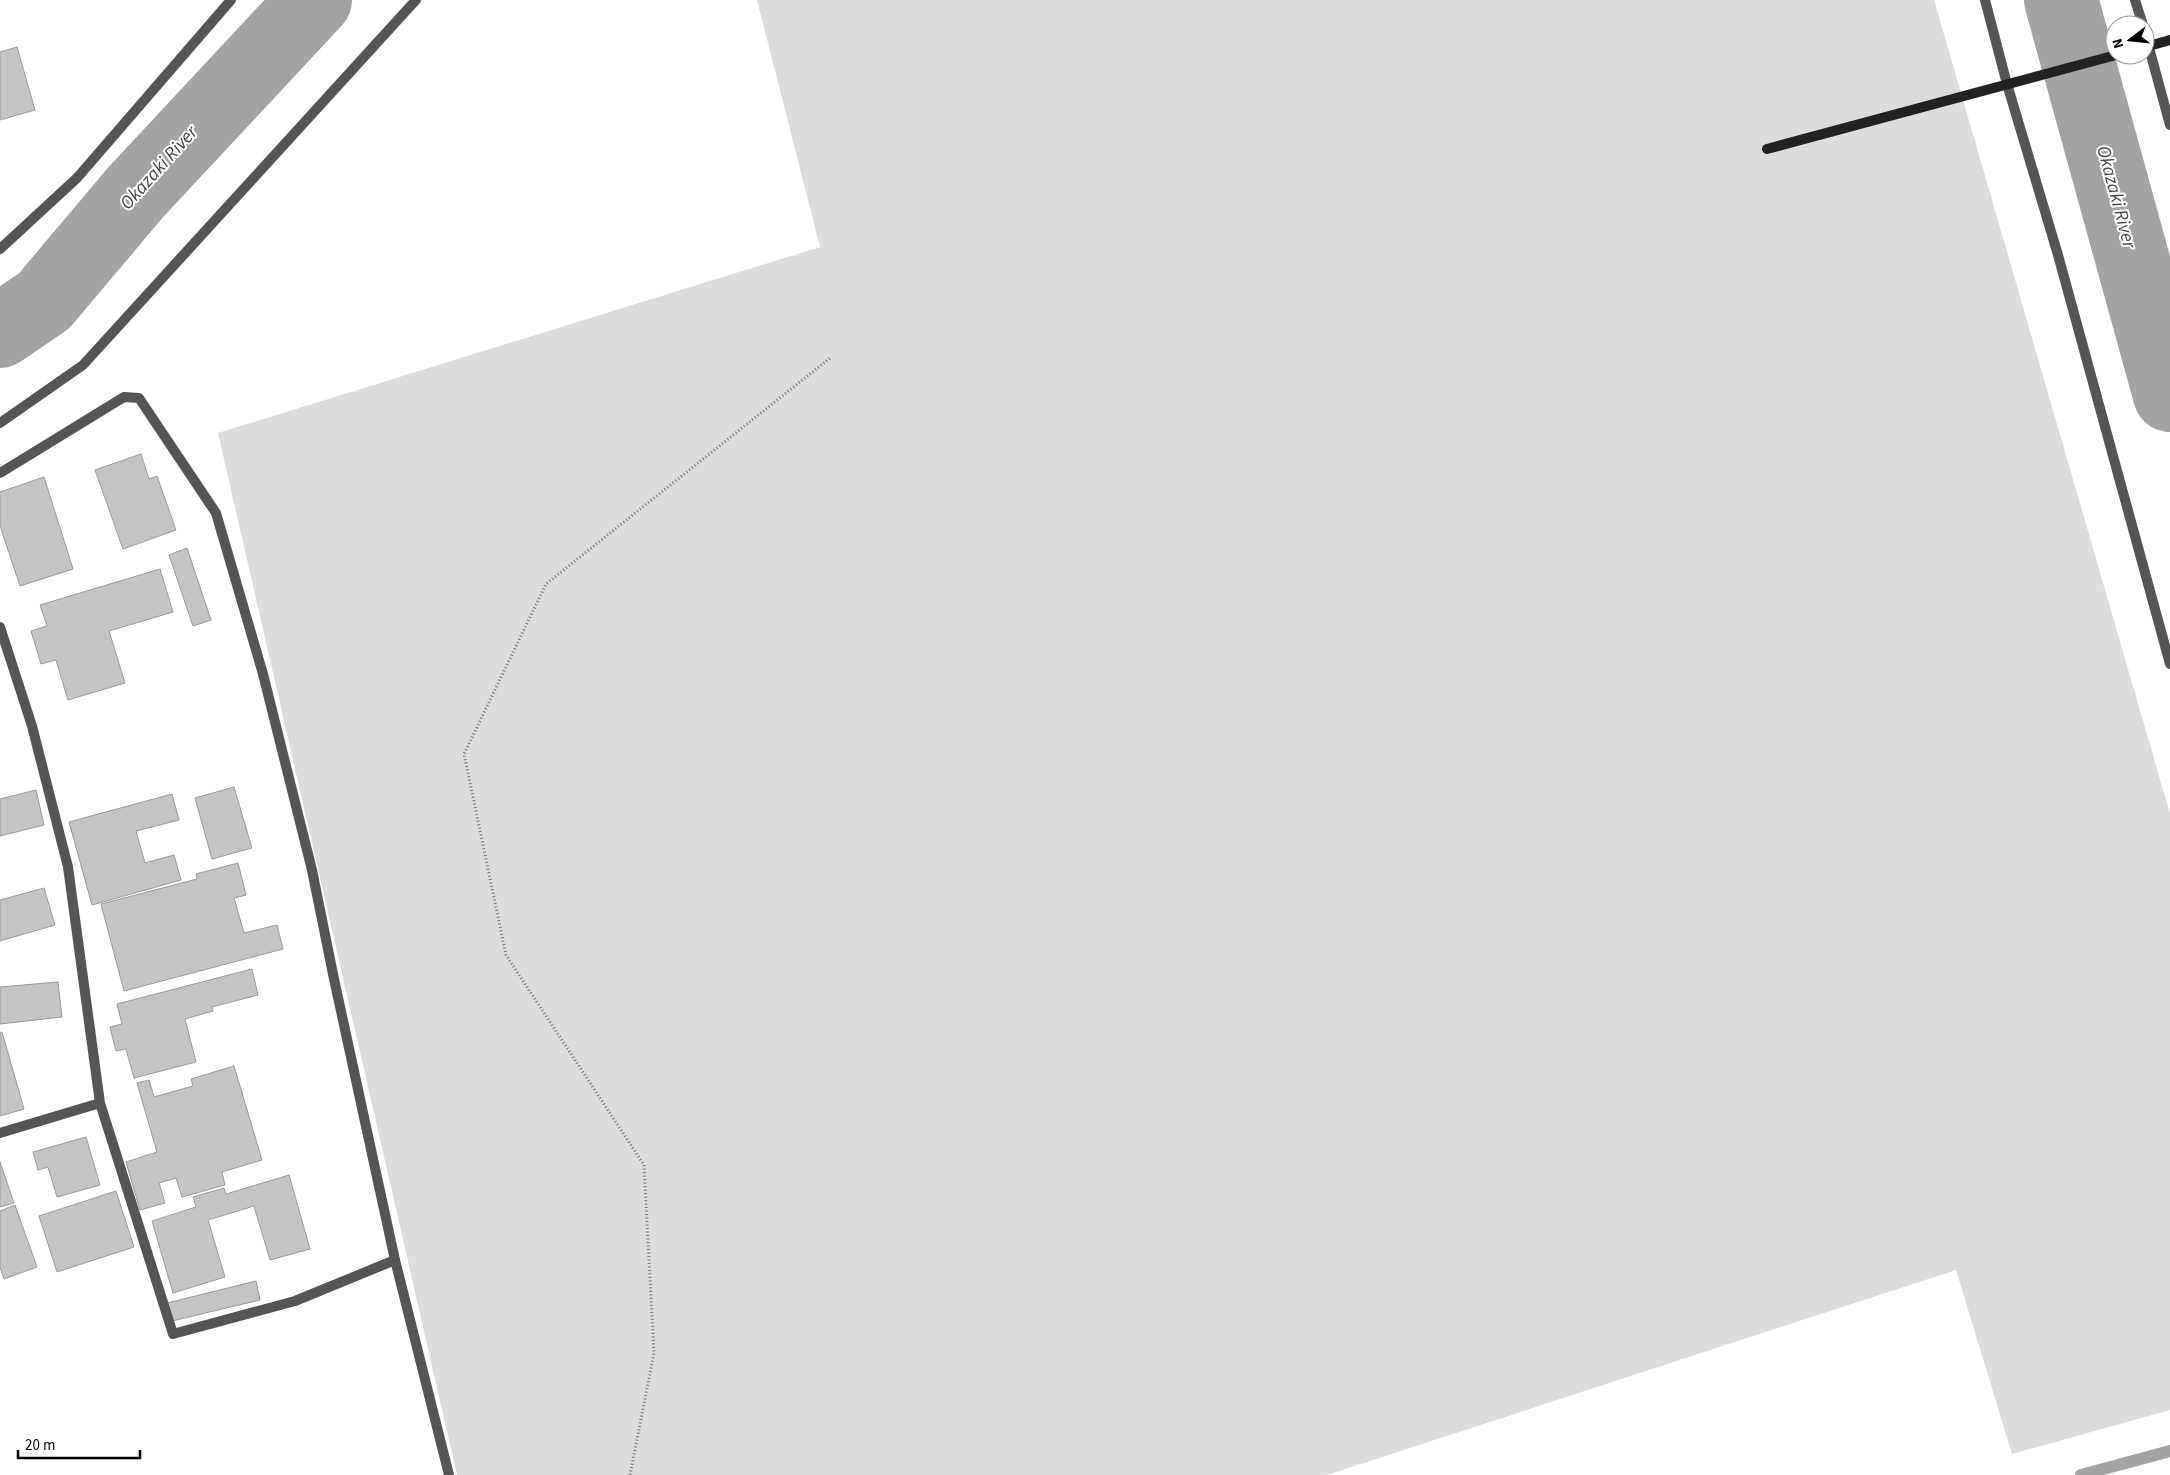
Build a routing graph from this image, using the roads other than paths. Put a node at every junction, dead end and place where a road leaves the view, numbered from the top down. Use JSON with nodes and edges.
{"nodes":[{"id":1,"x":231,"y":0,"type":"edge"},
{"id":2,"x":416,"y":0,"type":"edge"},
{"id":3,"x":1985,"y":0,"type":"edge"},
{"id":4,"x":2135,"y":0,"type":"edge"},
{"id":5,"x":2139,"y":15,"type":"edge"},
{"id":6,"x":2170,"y":40,"type":"edge"},
{"id":7,"x":2155,"y":45,"type":"edge"},
{"id":8,"x":2105,"y":58,"type":"edge"},
{"id":9,"x":2152,"y":65,"type":"edge"},
{"id":10,"x":2007,"y":84,"type":"junction"},
{"id":11,"x":2170,"y":125,"type":"edge"},
{"id":12,"x":1767,"y":150,"type":"dead end"},
{"id":13,"x":0,"y":249,"type":"edge"},
{"id":14,"x":0,"y":423,"type":"edge"},
{"id":15,"x":0,"y":473,"type":"edge"},
{"id":16,"x":0,"y":627,"type":"edge"},
{"id":17,"x":2170,"y":664,"type":"edge"},
{"id":18,"x":100,"y":1103,"type":"junction"},
{"id":19,"x":0,"y":1133,"type":"edge"},
{"id":20,"x":396,"y":1260,"type":"junction"},
{"id":21,"x":449,"y":1475,"type":"edge"}],
"edges":[{"from":1,"to":13,"type":"street"},
{"from":2,"to":14,"type":"street"},
{"from":3,"to":10,"type":"street"},
{"from":4,"to":5,"type":"street"},
{"from":6,"to":7,"type":"street"},
{"from":8,"to":10,"type":"street"},
{"from":9,"to":11,"type":"street"},
{"from":10,"to":12,"type":"street"},
{"from":10,"to":17,"type":"street"},
{"from":15,"to":20,"type":"street"},
{"from":16,"to":18,"type":"street"},
{"from":18,"to":19,"type":"street"},
{"from":18,"to":20,"type":"street"},
{"from":20,"to":21,"type":"street"}]}
